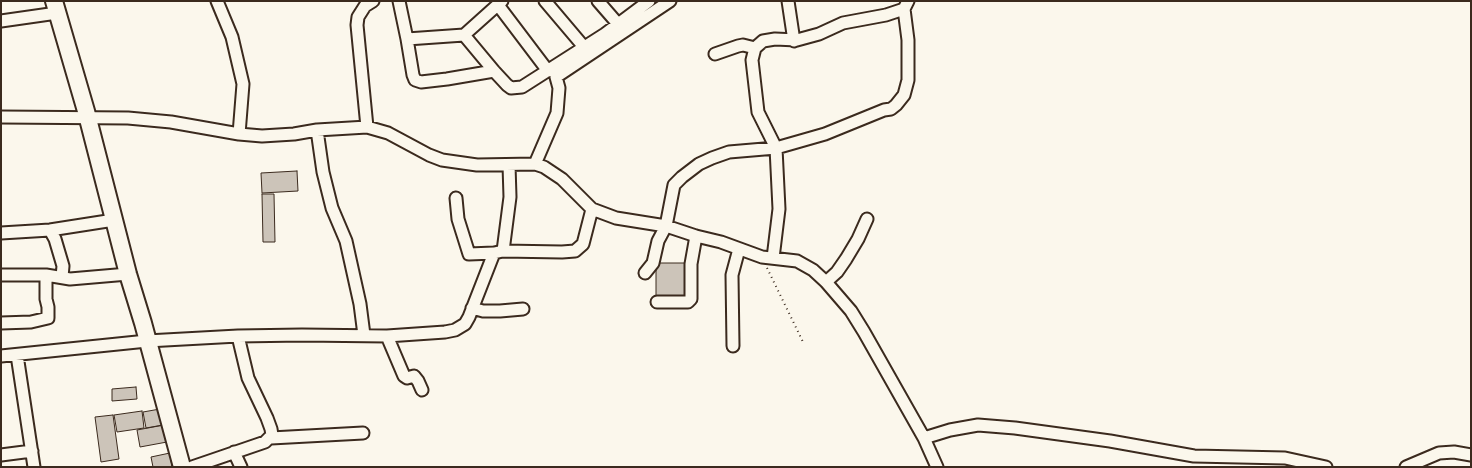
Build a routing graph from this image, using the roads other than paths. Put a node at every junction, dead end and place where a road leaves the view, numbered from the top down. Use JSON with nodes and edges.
{"nodes":[{"id":1,"x":217,"y":1,"type":"edge"},
{"id":2,"x":373,"y":1,"type":"edge"},
{"id":3,"x":399,"y":1,"type":"edge"},
{"id":4,"x":545,"y":1,"type":"edge"},
{"id":5,"x":598,"y":1,"type":"edge"},
{"id":6,"x":649,"y":1,"type":"edge"},
{"id":7,"x":670,"y":1,"type":"edge"},
{"id":8,"x":788,"y":1,"type":"edge"},
{"id":9,"x":500,"y":3,"type":"edge"},
{"id":10,"x":906,"y":5,"type":"edge"},
{"id":11,"x":55,"y":7,"type":"edge"},
{"id":12,"x":1,"y":21,"type":"edge"},
{"id":13,"x":618,"y":24,"type":"junction"},
{"id":14,"x":464,"y":35,"type":"junction"},
{"id":15,"x":407,"y":39,"type":"junction"},
{"id":16,"x":794,"y":41,"type":"junction"},
{"id":17,"x":584,"y":47,"type":"junction"},
{"id":18,"x":755,"y":48,"type":"junction"},
{"id":19,"x":715,"y":54,"type":"dead end"},
{"id":20,"x":494,"y":71,"type":"junction"},
{"id":21,"x":548,"y":71,"type":"junction"},
{"id":22,"x":1,"y":117,"type":"edge"},
{"id":23,"x":87,"y":117,"type":"junction"},
{"id":24,"x":367,"y":126,"type":"junction"},
{"id":25,"x":317,"y":130,"type":"junction"},
{"id":26,"x":239,"y":134,"type":"junction"},
{"id":27,"x":776,"y":148,"type":"junction"},
{"id":28,"x":535,"y":164,"type":"junction"},
{"id":29,"x":509,"y":165,"type":"junction"},
{"id":30,"x":456,"y":198,"type":"dead end"},
{"id":31,"x":592,"y":210,"type":"junction"},
{"id":32,"x":868,"y":219,"type":"dead end"},
{"id":33,"x":114,"y":220,"type":"junction"},
{"id":34,"x":666,"y":226,"type":"junction"},
{"id":35,"x":50,"y":230,"type":"junction"},
{"id":36,"x":1,"y":233,"type":"edge"},
{"id":37,"x":696,"y":236,"type":"junction"},
{"id":38,"x":739,"y":249,"type":"junction"},
{"id":39,"x":499,"y":252,"type":"junction"},
{"id":40,"x":767,"y":257,"type":"junction"},
{"id":41,"x":645,"y":273,"type":"dead end"},
{"id":42,"x":128,"y":274,"type":"junction"},
{"id":43,"x":1,"y":275,"type":"edge"},
{"id":44,"x":46,"y":275,"type":"junction"},
{"id":45,"x":62,"y":277,"type":"junction"},
{"id":46,"x":826,"y":282,"type":"junction"},
{"id":47,"x":657,"y":302,"type":"dead end"},
{"id":48,"x":472,"y":308,"type":"junction"},
{"id":49,"x":523,"y":309,"type":"dead end"},
{"id":50,"x":1,"y":323,"type":"edge"},
{"id":51,"x":364,"y":335,"type":"junction"},
{"id":52,"x":238,"y":336,"type":"junction"},
{"id":53,"x":387,"y":336,"type":"junction"},
{"id":54,"x":147,"y":341,"type":"junction"},
{"id":55,"x":733,"y":346,"type":"dead end"},
{"id":56,"x":18,"y":355,"type":"junction"},
{"id":57,"x":1,"y":356,"type":"edge"},
{"id":58,"x":422,"y":390,"type":"dead end"},
{"id":59,"x":363,"y":433,"type":"dead end"},
{"id":60,"x":270,"y":438,"type":"junction"},
{"id":61,"x":924,"y":438,"type":"junction"},
{"id":62,"x":32,"y":451,"type":"junction"},
{"id":63,"x":234,"y":452,"type":"junction"},
{"id":64,"x":1,"y":455,"type":"edge"},
{"id":65,"x":1471,"y":455,"type":"edge"},
{"id":66,"x":34,"y":467,"type":"edge"},
{"id":67,"x":182,"y":467,"type":"edge"},
{"id":68,"x":192,"y":467,"type":"edge"},
{"id":69,"x":241,"y":467,"type":"edge"},
{"id":70,"x":937,"y":467,"type":"edge"},
{"id":71,"x":1326,"y":467,"type":"edge"},
{"id":72,"x":1406,"y":467,"type":"edge"}],
"edges":[{"from":1,"to":26,"type":"street"},
{"from":2,"to":24,"type":"street"},
{"from":3,"to":15,"type":"street"},
{"from":4,"to":17,"type":"street"},
{"from":5,"to":13,"type":"street"},
{"from":6,"to":13,"type":"street"},
{"from":7,"to":28,"type":"street"},
{"from":8,"to":16,"type":"street"},
{"from":9,"to":14,"type":"street"},
{"from":9,"to":21,"type":"street"},
{"from":10,"to":16,"type":"street"},
{"from":10,"to":27,"type":"street"},
{"from":11,"to":12,"type":"street"},
{"from":11,"to":23,"type":"street"},
{"from":13,"to":17,"type":"street"},
{"from":14,"to":15,"type":"street"},
{"from":14,"to":20,"type":"street"},
{"from":15,"to":20,"type":"street"},
{"from":16,"to":18,"type":"street"},
{"from":17,"to":21,"type":"street"},
{"from":18,"to":19,"type":"street"},
{"from":18,"to":27,"type":"street"},
{"from":20,"to":21,"type":"street"},
{"from":22,"to":23,"type":"street"},
{"from":23,"to":26,"type":"street"},
{"from":23,"to":33,"type":"street"},
{"from":24,"to":25,"type":"street"},
{"from":24,"to":29,"type":"street"},
{"from":25,"to":26,"type":"street"},
{"from":25,"to":51,"type":"street"},
{"from":27,"to":34,"type":"street"},
{"from":27,"to":40,"type":"street"},
{"from":28,"to":29,"type":"street"},
{"from":28,"to":31,"type":"street"},
{"from":29,"to":39,"type":"street"},
{"from":30,"to":39,"type":"street"},
{"from":31,"to":34,"type":"street"},
{"from":31,"to":39,"type":"street"},
{"from":32,"to":46,"type":"street"},
{"from":33,"to":35,"type":"street"},
{"from":33,"to":42,"type":"street"},
{"from":34,"to":37,"type":"street"},
{"from":34,"to":41,"type":"street"},
{"from":35,"to":36,"type":"street"},
{"from":35,"to":45,"type":"street"},
{"from":37,"to":38,"type":"street"},
{"from":37,"to":47,"type":"street"},
{"from":38,"to":40,"type":"street"},
{"from":38,"to":55,"type":"street"},
{"from":39,"to":48,"type":"street"},
{"from":40,"to":46,"type":"street"},
{"from":42,"to":45,"type":"street"},
{"from":42,"to":54,"type":"street"},
{"from":43,"to":44,"type":"street"},
{"from":44,"to":45,"type":"street"},
{"from":44,"to":50,"type":"street"},
{"from":46,"to":61,"type":"street"},
{"from":48,"to":49,"type":"street"},
{"from":48,"to":53,"type":"street"},
{"from":51,"to":52,"type":"street"},
{"from":51,"to":53,"type":"street"},
{"from":52,"to":54,"type":"street"},
{"from":52,"to":60,"type":"street"},
{"from":53,"to":58,"type":"street"},
{"from":54,"to":56,"type":"street"},
{"from":54,"to":67,"type":"street"},
{"from":56,"to":57,"type":"street"},
{"from":56,"to":62,"type":"street"},
{"from":59,"to":60,"type":"street"},
{"from":60,"to":63,"type":"street"},
{"from":61,"to":70,"type":"street"},
{"from":61,"to":71,"type":"street"},
{"from":62,"to":64,"type":"street"},
{"from":62,"to":66,"type":"street"},
{"from":63,"to":68,"type":"street"},
{"from":63,"to":69,"type":"street"},
{"from":65,"to":72,"type":"street"}]}
